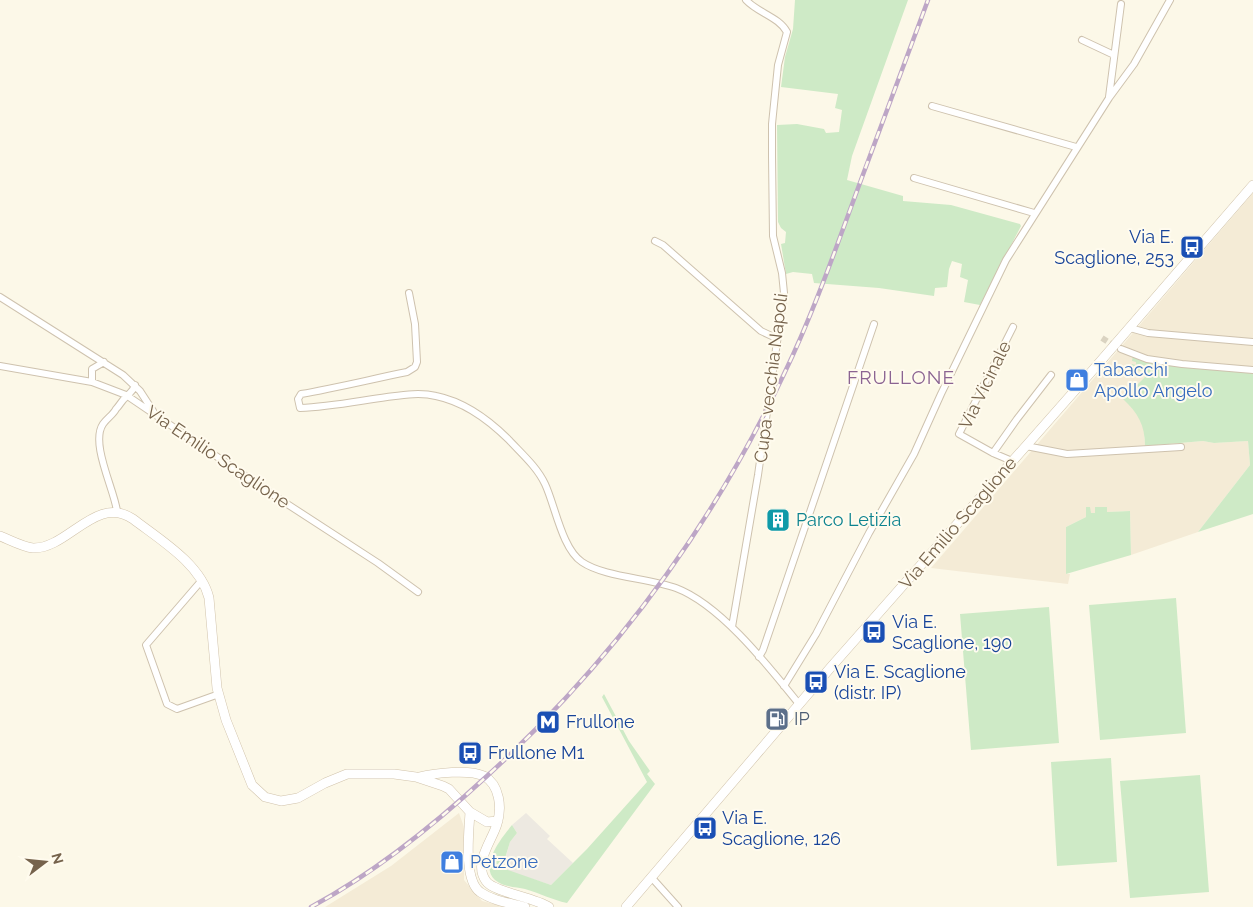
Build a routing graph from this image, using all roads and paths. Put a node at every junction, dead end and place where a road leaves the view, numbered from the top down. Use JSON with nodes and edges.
{"nodes":[{"id":1,"x":746,"y":0,"type":"edge"},
{"id":2,"x":1170,"y":0,"type":"edge"},
{"id":3,"x":1121,"y":4,"type":"dead end"},
{"id":4,"x":1082,"y":40,"type":"dead end"},
{"id":5,"x":1114,"y":55,"type":"junction"},
{"id":6,"x":1109,"y":98,"type":"junction"},
{"id":7,"x":932,"y":106,"type":"dead end"},
{"id":8,"x":1076,"y":147,"type":"junction"},
{"id":9,"x":914,"y":178,"type":"dead end"},
{"id":10,"x":1253,"y":185,"type":"edge"},
{"id":11,"x":1034,"y":213,"type":"junction"},
{"id":12,"x":655,"y":241,"type":"dead end"},
{"id":13,"x":409,"y":292,"type":"dead end"},
{"id":14,"x":0,"y":297,"type":"edge"},
{"id":15,"x":874,"y":324,"type":"dead end"},
{"id":16,"x":1013,"y":328,"type":"dead end"},
{"id":17,"x":1130,"y":328,"type":"junction"},
{"id":18,"x":776,"y":338,"type":"junction"},
{"id":19,"x":1253,"y":342,"type":"edge"},
{"id":20,"x":1121,"y":349,"type":"tunnel mouth"},
{"id":21,"x":104,"y":362,"type":"junction"},
{"id":22,"x":0,"y":366,"type":"edge"},
{"id":23,"x":1253,"y":370,"type":"edge"},
{"id":24,"x":1051,"y":375,"type":"dead end"},
{"id":25,"x":92,"y":382,"type":"junction"},
{"id":26,"x":135,"y":385,"type":"junction"},
{"id":27,"x":126,"y":395,"type":"junction"},
{"id":28,"x":155,"y":414,"type":"junction"},
{"id":29,"x":1026,"y":446,"type":"junction"},
{"id":30,"x":1181,"y":447,"type":"dead end"},
{"id":31,"x":993,"y":453,"type":"junction"},
{"id":32,"x":1012,"y":461,"type":"junction"},
{"id":33,"x":117,"y":511,"type":"junction"},
{"id":34,"x":0,"y":536,"type":"edge"},
{"id":35,"x":202,"y":580,"type":"junction"},
{"id":36,"x":418,"y":592,"type":"dead end"},
{"id":37,"x":732,"y":627,"type":"junction"},
{"id":38,"x":759,"y":657,"type":"junction"},
{"id":39,"x":784,"y":686,"type":"junction"},
{"id":40,"x":219,"y":694,"type":"junction"},
{"id":41,"x":799,"y":704,"type":"junction"},
{"id":42,"x":416,"y":777,"type":"junction"},
{"id":43,"x":470,"y":812,"type":"junction"},
{"id":44,"x":498,"y":821,"type":"junction"},
{"id":45,"x":652,"y":878,"type":"junction"},
{"id":46,"x":525,"y":907,"type":"edge"},
{"id":47,"x":548,"y":907,"type":"edge"},
{"id":48,"x":626,"y":907,"type":"edge"},
{"id":49,"x":678,"y":907,"type":"edge"}],
"edges":[{"from":1,"to":18,"type":"street","name":"Cupa vecchia Napoli"},
{"from":2,"to":6,"type":"street"},
{"from":3,"to":5,"type":"street"},
{"from":4,"to":5,"type":"street"},
{"from":5,"to":6,"type":"street"},
{"from":6,"to":8,"type":"street"},
{"from":7,"to":8,"type":"street"},
{"from":8,"to":11,"type":"street"},
{"from":9,"to":11,"type":"street"},
{"from":10,"to":17,"type":"main road","name":"Via Emilio Scaglione"},
{"from":11,"to":39,"type":"street"},
{"from":12,"to":18,"type":"street"},
{"from":13,"to":37,"type":"street"},
{"from":14,"to":21,"type":"street"},
{"from":15,"to":38,"type":"street"},
{"from":16,"to":31,"type":"street","name":"Via Vicinale"},
{"from":17,"to":19,"type":"street"},
{"from":17,"to":29,"type":"main road","name":"Via Emilio Scaglione"},
{"from":18,"to":37,"type":"street","name":"Cupa vecchia Napoli"},
{"from":20,"to":23,"type":"street"},
{"from":21,"to":25,"type":"street"},
{"from":21,"to":26,"type":"street"},
{"from":22,"to":25,"type":"street","name":"Via Emilio Scaglione"},
{"from":24,"to":31,"type":"street"},
{"from":25,"to":27,"type":"street","name":"Via Emilio Scaglione"},
{"from":26,"to":27,"type":"street"},
{"from":26,"to":28,"type":"street"},
{"from":27,"to":28,"type":"street","name":"Via Emilio Scaglione"},
{"from":27,"to":33,"type":"street"},
{"from":28,"to":36,"type":"street","name":"Via Emilio Scaglione"},
{"from":29,"to":30,"type":"street"},
{"from":29,"to":32,"type":"main road","name":"Via Emilio Scaglione"},
{"from":31,"to":32,"type":"street","name":"Via Vicinale"},
{"from":32,"to":41,"type":"main road","name":"Via Emilio Scaglione"},
{"from":33,"to":34,"type":"main road"},
{"from":33,"to":35,"type":"main road"},
{"from":35,"to":40,"type":"main road"},
{"from":35,"to":40,"type":"street"},
{"from":37,"to":38,"type":"street"},
{"from":38,"to":39,"type":"street"},
{"from":39,"to":41,"type":"street"},
{"from":40,"to":42,"type":"main road"},
{"from":41,"to":45,"type":"main road","name":"Via Emilio Scaglione"},
{"from":42,"to":43,"type":"main road"},
{"from":42,"to":44,"type":"main road"},
{"from":43,"to":44,"type":"main road"},
{"from":43,"to":46,"type":"main road"},
{"from":44,"to":47,"type":"main road"},
{"from":45,"to":48,"type":"main road","name":"Via Emilio Scaglione"},
{"from":45,"to":49,"type":"street"}]}
